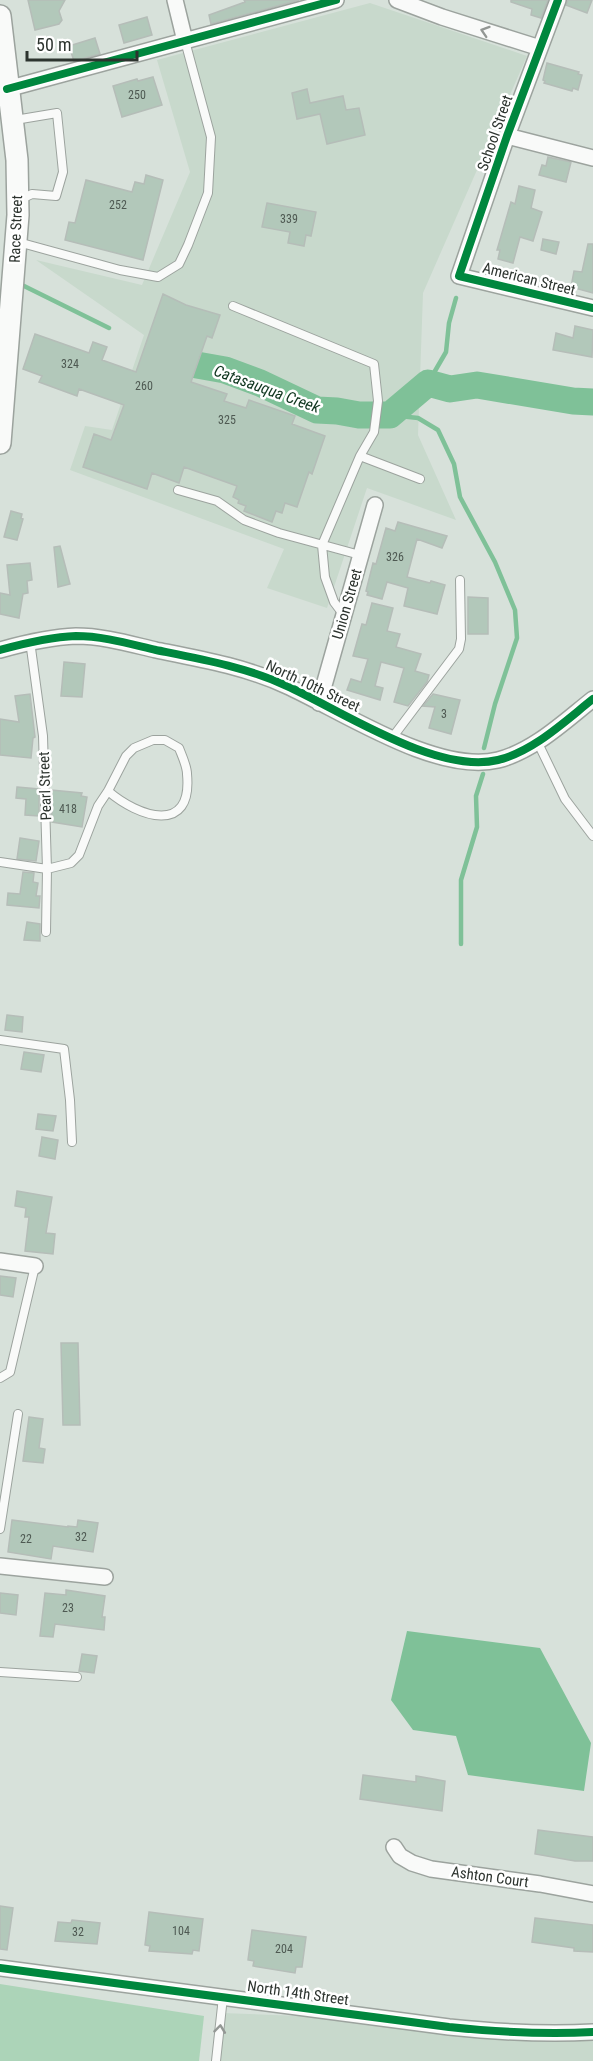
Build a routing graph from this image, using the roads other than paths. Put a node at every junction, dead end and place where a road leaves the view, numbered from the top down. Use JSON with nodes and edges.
{"nodes":[{"id":1,"x":175,"y":0,"type":"edge"},
{"id":2,"x":336,"y":0,"type":"edge"},
{"id":3,"x":397,"y":0,"type":"edge"},
{"id":4,"x":558,"y":0,"type":"edge"},
{"id":5,"x":0,"y":15,"type":"edge"},
{"id":6,"x":186,"y":41,"type":"junction"},
{"id":7,"x":540,"y":48,"type":"junction"},
{"id":8,"x":7,"y":89,"type":"junction"},
{"id":9,"x":11,"y":129,"type":"junction"},
{"id":10,"x":507,"y":136,"type":"junction"},
{"id":11,"x":593,"y":158,"type":"edge"},
{"id":12,"x":18,"y":200,"type":"junction"},
{"id":13,"x":16,"y":248,"type":"junction"},
{"id":14,"x":459,"y":276,"type":"joint"},
{"id":15,"x":8,"y":305,"type":"edge"},
{"id":16,"x":234,"y":306,"type":"dead end"},
{"id":17,"x":593,"y":308,"type":"edge"},
{"id":18,"x":4,"y":367,"type":"edge"},
{"id":19,"x":0,"y":443,"type":"edge"},
{"id":20,"x":360,"y":456,"type":"junction"},
{"id":21,"x":420,"y":479,"type":"dead end"},
{"id":22,"x":178,"y":490,"type":"dead end"},
{"id":23,"x":375,"y":505,"type":"dead end"},
{"id":24,"x":322,"y":545,"type":"junction"},
{"id":25,"x":360,"y":555,"type":"junction"},
{"id":26,"x":460,"y":580,"type":"dead end"},
{"id":27,"x":343,"y":615,"type":"junction"},
{"id":28,"x":30,"y":641,"type":"junction"},
{"id":29,"x":0,"y":650,"type":"edge"},
{"id":30,"x":593,"y":699,"type":"edge"},
{"id":31,"x":319,"y":703,"type":"junction"},
{"id":32,"x":392,"y":738,"type":"junction"},
{"id":33,"x":537,"y":741,"type":"junction"},
{"id":34,"x":108,"y":791,"type":"junction"},
{"id":35,"x":593,"y":836,"type":"edge"},
{"id":36,"x":0,"y":862,"type":"edge"},
{"id":37,"x":48,"y":868,"type":"junction"},
{"id":38,"x":46,"y":932,"type":"dead end"},
{"id":39,"x":0,"y":1040,"type":"edge"},
{"id":40,"x":72,"y":1142,"type":"dead end"},
{"id":41,"x":0,"y":1261,"type":"edge"},
{"id":42,"x":35,"y":1266,"type":"joint"},
{"id":43,"x":0,"y":1378,"type":"edge"},
{"id":44,"x":18,"y":1414,"type":"dead end"},
{"id":45,"x":0,"y":1529,"type":"edge"},
{"id":46,"x":0,"y":1566,"type":"edge"},
{"id":47,"x":105,"y":1577,"type":"dead end"},
{"id":48,"x":0,"y":1672,"type":"edge"},
{"id":49,"x":77,"y":1677,"type":"dead end"},
{"id":50,"x":394,"y":1847,"type":"dead end"},
{"id":51,"x":593,"y":1894,"type":"edge"},
{"id":52,"x":0,"y":1968,"type":"edge"},
{"id":53,"x":224,"y":1997,"type":"junction"},
{"id":54,"x":593,"y":2032,"type":"edge"},
{"id":55,"x":216,"y":2061,"type":"edge"}],
"edges":[{"from":1,"to":6,"type":"street"},
{"from":2,"to":6,"type":"street"},
{"from":7,"to":3,"type":"street","one_way":true},
{"from":4,"to":7,"type":"street","name":"School Street"},
{"from":5,"to":8,"type":"main road","name":"Race Street"},
{"from":6,"to":8,"type":"street"},
{"from":6,"to":13,"type":"lane"},
{"from":7,"to":10,"type":"street","name":"School Street"},
{"from":8,"to":9,"type":"main road","name":"Race Street"},
{"from":9,"to":12,"type":"main road","name":"Race Street"},
{"from":9,"to":12,"type":"lane"},
{"from":10,"to":11,"type":"street"},
{"from":10,"to":14,"type":"street","name":"School Street"},
{"from":12,"to":13,"type":"main road","name":"Race Street"},
{"from":13,"to":15,"type":"main road","name":"Race Street"},
{"from":14,"to":17,"type":"street","name":"American Street"},
{"from":15,"to":18,"type":"main road","name":"Race Street"},
{"from":16,"to":20,"type":"lane"},
{"from":18,"to":19,"type":"main road","name":"Race Street"},
{"from":20,"to":21,"type":"lane"},
{"from":20,"to":24,"type":"lane"},
{"from":22,"to":24,"type":"lane"},
{"from":23,"to":25,"type":"street","name":"Union Street"},
{"from":24,"to":25,"type":"lane"},
{"from":24,"to":27,"type":"lane"},
{"from":25,"to":27,"type":"street","name":"Union Street"},
{"from":26,"to":32,"type":"lane"},
{"from":27,"to":31,"type":"street","name":"Union Street"},
{"from":28,"to":29,"type":"street","name":"North 10th Street"},
{"from":28,"to":31,"type":"street","name":"North 10th Street"},
{"from":28,"to":37,"type":"lane","name":"Pearl Street"},
{"from":30,"to":33,"type":"street","name":"North 10th Street"},
{"from":31,"to":32,"type":"street","name":"North 10th Street"},
{"from":32,"to":33,"type":"street","name":"North 10th Street"},
{"from":33,"to":35,"type":"lane"},
{"from":34,"to":34,"type":"lane"},
{"from":34,"to":37,"type":"lane"},
{"from":36,"to":37,"type":"lane"},
{"from":37,"to":38,"type":"lane","name":"Pearl Street"},
{"from":39,"to":40,"type":"lane"},
{"from":41,"to":42,"type":"street"},
{"from":42,"to":43,"type":"lane"},
{"from":44,"to":45,"type":"lane"},
{"from":46,"to":47,"type":"street"},
{"from":48,"to":49,"type":"lane"},
{"from":50,"to":51,"type":"street","name":"Ashton Court"},
{"from":52,"to":53,"type":"street","name":"North 14th Street"},
{"from":53,"to":54,"type":"street","name":"North 14th Street"},
{"from":55,"to":53,"type":"lane","one_way":true}]}
